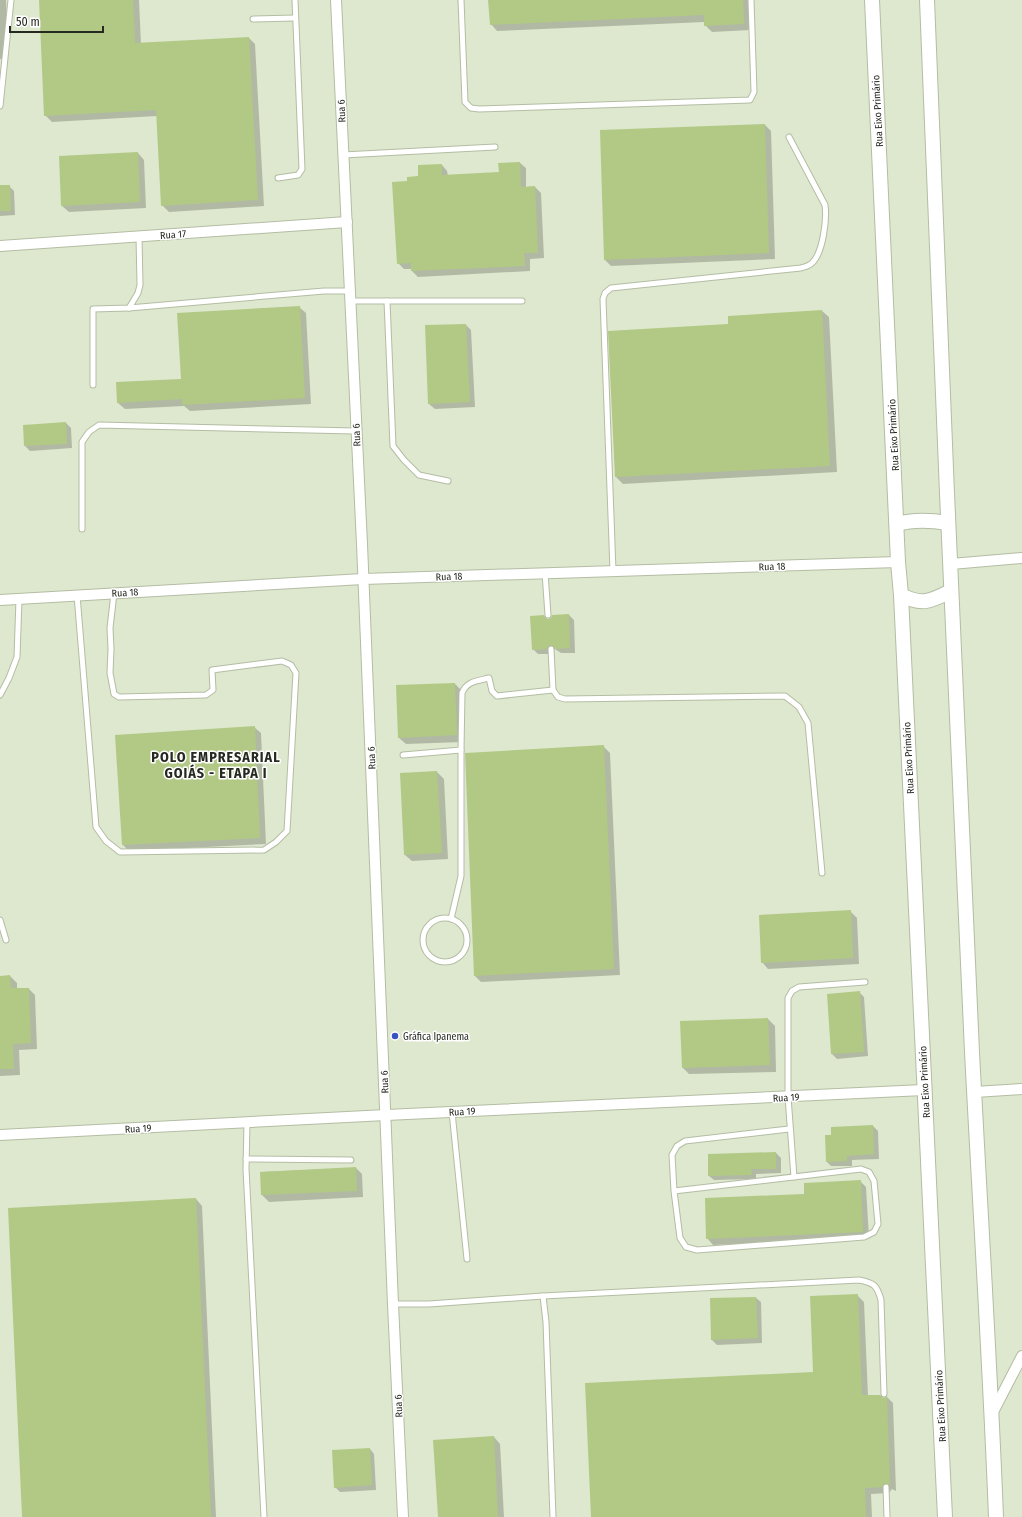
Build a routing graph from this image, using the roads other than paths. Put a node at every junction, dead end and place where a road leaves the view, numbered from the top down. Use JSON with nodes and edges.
{"nodes":[{"id":1,"x":11,"y":0,"type":"edge"},
{"id":2,"x":295,"y":0,"type":"edge"},
{"id":3,"x":336,"y":0,"type":"edge"},
{"id":4,"x":461,"y":0,"type":"edge"},
{"id":5,"x":751,"y":0,"type":"edge"},
{"id":6,"x":872,"y":0,"type":"edge"},
{"id":7,"x":927,"y":0,"type":"edge"},
{"id":8,"x":295,"y":18,"type":"junction"},
{"id":9,"x":253,"y":19,"type":"dead end"},
{"id":10,"x":0,"y":106,"type":"edge"},
{"id":11,"x":789,"y":137,"type":"dead end"},
{"id":12,"x":495,"y":147,"type":"dead end"},
{"id":13,"x":343,"y":155,"type":"junction"},
{"id":14,"x":278,"y":178,"type":"dead end"},
{"id":15,"x":346,"y":222,"type":"junction"},
{"id":16,"x":139,"y":236,"type":"junction"},
{"id":17,"x":0,"y":246,"type":"edge"},
{"id":18,"x":350,"y":296,"type":"junction"},
{"id":19,"x":387,"y":301,"type":"junction"},
{"id":20,"x":522,"y":301,"type":"dead end"},
{"id":21,"x":129,"y":308,"type":"junction"},
{"id":22,"x":94,"y":385,"type":"dead end"},
{"id":23,"x":356,"y":431,"type":"junction"},
{"id":24,"x":448,"y":481,"type":"dead end"},
{"id":25,"x":948,"y":523,"type":"junction"},
{"id":26,"x":897,"y":524,"type":"junction"},
{"id":27,"x":82,"y":529,"type":"dead end"},
{"id":28,"x":1022,"y":558,"type":"edge"},
{"id":29,"x":898,"y":562,"type":"junction"},
{"id":30,"x":951,"y":564,"type":"junction"},
{"id":31,"x":613,"y":571,"type":"junction"},
{"id":32,"x":545,"y":573,"type":"junction"},
{"id":33,"x":363,"y":579,"type":"junction"},
{"id":34,"x":951,"y":590,"type":"junction"},
{"id":35,"x":114,"y":593,"type":"junction"},
{"id":36,"x":77,"y":595,"type":"junction"},
{"id":37,"x":901,"y":595,"type":"junction"},
{"id":38,"x":19,"y":599,"type":"junction"},
{"id":39,"x":0,"y":600,"type":"edge"},
{"id":40,"x":548,"y":615,"type":"dead end"},
{"id":41,"x":551,"y":649,"type":"dead end"},
{"id":42,"x":553,"y":690,"type":"junction"},
{"id":43,"x":0,"y":695,"type":"edge"},
{"id":44,"x":461,"y":750,"type":"junction"},
{"id":45,"x":403,"y":755,"type":"dead end"},
{"id":46,"x":822,"y":874,"type":"dead end"},
{"id":47,"x":451,"y":919,"type":"junction"},
{"id":48,"x":0,"y":920,"type":"edge"},
{"id":49,"x":6,"y":940,"type":"dead end"},
{"id":50,"x":865,"y":982,"type":"dead end"},
{"id":51,"x":1022,"y":1089,"type":"edge"},
{"id":52,"x":924,"y":1090,"type":"junction"},
{"id":53,"x":975,"y":1092,"type":"junction"},
{"id":54,"x":788,"y":1096,"type":"junction"},
{"id":55,"x":452,"y":1112,"type":"junction"},
{"id":56,"x":386,"y":1115,"type":"junction"},
{"id":57,"x":247,"y":1122,"type":"junction"},
{"id":58,"x":790,"y":1129,"type":"junction"},
{"id":59,"x":0,"y":1135,"type":"edge"},
{"id":60,"x":246,"y":1159,"type":"junction"},
{"id":61,"x":351,"y":1160,"type":"dead end"},
{"id":62,"x":794,"y":1177,"type":"junction"},
{"id":63,"x":674,"y":1191,"type":"junction"},
{"id":64,"x":467,"y":1259,"type":"dead end"},
{"id":65,"x":542,"y":1296,"type":"junction"},
{"id":66,"x":393,"y":1304,"type":"junction"},
{"id":67,"x":1022,"y":1356,"type":"edge"},
{"id":68,"x":884,"y":1394,"type":"dead end"},
{"id":69,"x":992,"y":1414,"type":"junction"},
{"id":70,"x":886,"y":1487,"type":"dead end"},
{"id":71,"x":264,"y":1517,"type":"edge"},
{"id":72,"x":403,"y":1517,"type":"edge"},
{"id":73,"x":553,"y":1517,"type":"edge"},
{"id":74,"x":887,"y":1517,"type":"edge"},
{"id":75,"x":945,"y":1517,"type":"edge"},
{"id":76,"x":996,"y":1517,"type":"edge"}],
"edges":[{"from":1,"to":10,"type":"lane"},
{"from":2,"to":8,"type":"lane"},
{"from":3,"to":13,"type":"street","name":"Rua 6"},
{"from":4,"to":5,"type":"lane"},
{"from":6,"to":26,"type":"street","name":"Rua Eixo Primário"},
{"from":7,"to":25,"type":"street"},
{"from":8,"to":9,"type":"lane"},
{"from":8,"to":14,"type":"lane"},
{"from":11,"to":31,"type":"lane"},
{"from":12,"to":13,"type":"lane"},
{"from":13,"to":15,"type":"street","name":"Rua 6"},
{"from":15,"to":16,"type":"street","name":"Rua 17"},
{"from":15,"to":18,"type":"street","name":"Rua 6"},
{"from":16,"to":17,"type":"street","name":"Rua 17"},
{"from":16,"to":21,"type":"lane"},
{"from":18,"to":19,"type":"lane"},
{"from":18,"to":21,"type":"lane"},
{"from":18,"to":23,"type":"street","name":"Rua 6"},
{"from":19,"to":20,"type":"lane"},
{"from":19,"to":24,"type":"lane"},
{"from":21,"to":22,"type":"lane"},
{"from":23,"to":27,"type":"lane"},
{"from":23,"to":33,"type":"street","name":"Rua 6"},
{"from":25,"to":26,"type":"street"},
{"from":25,"to":30,"type":"street"},
{"from":26,"to":29,"type":"street","name":"Rua Eixo Primário"},
{"from":28,"to":30,"type":"street"},
{"from":29,"to":31,"type":"street","name":"Rua 18"},
{"from":29,"to":37,"type":"street","name":"Rua Eixo Primário"},
{"from":30,"to":34,"type":"street"},
{"from":31,"to":32,"type":"street","name":"Rua 18"},
{"from":32,"to":33,"type":"street","name":"Rua 18"},
{"from":32,"to":40,"type":"lane"},
{"from":33,"to":35,"type":"street","name":"Rua 18"},
{"from":33,"to":56,"type":"street","name":"Rua 6"},
{"from":34,"to":37,"type":"street"},
{"from":34,"to":53,"type":"street"},
{"from":35,"to":36,"type":"street","name":"Rua 18"},
{"from":35,"to":36,"type":"lane"},
{"from":36,"to":38,"type":"street","name":"Rua 18"},
{"from":37,"to":52,"type":"street","name":"Rua Eixo Primário"},
{"from":38,"to":39,"type":"street","name":"Rua 18"},
{"from":38,"to":43,"type":"lane"},
{"from":41,"to":42,"type":"lane"},
{"from":42,"to":44,"type":"lane"},
{"from":42,"to":46,"type":"lane"},
{"from":44,"to":45,"type":"lane"},
{"from":44,"to":47,"type":"lane"},
{"from":47,"to":47,"type":"lane"},
{"from":48,"to":49,"type":"lane"},
{"from":50,"to":54,"type":"lane"},
{"from":51,"to":53,"type":"street"},
{"from":52,"to":54,"type":"street","name":"Rua 19"},
{"from":52,"to":75,"type":"street","name":"Rua Eixo Primário"},
{"from":53,"to":69,"type":"street"},
{"from":54,"to":55,"type":"street","name":"Rua 19"},
{"from":54,"to":58,"type":"lane"},
{"from":55,"to":56,"type":"street","name":"Rua 19"},
{"from":55,"to":64,"type":"lane"},
{"from":56,"to":57,"type":"street","name":"Rua 19"},
{"from":56,"to":66,"type":"street","name":"Rua 6"},
{"from":57,"to":59,"type":"street","name":"Rua 19"},
{"from":57,"to":60,"type":"lane"},
{"from":58,"to":62,"type":"lane"},
{"from":58,"to":63,"type":"lane"},
{"from":60,"to":61,"type":"lane"},
{"from":60,"to":71,"type":"lane"},
{"from":62,"to":63,"type":"lane"},
{"from":62,"to":63,"type":"lane"},
{"from":65,"to":66,"type":"lane"},
{"from":65,"to":68,"type":"lane"},
{"from":65,"to":73,"type":"lane"},
{"from":66,"to":72,"type":"street","name":"Rua 6"},
{"from":67,"to":69,"type":"street"},
{"from":69,"to":76,"type":"street"},
{"from":70,"to":74,"type":"lane"}]}
